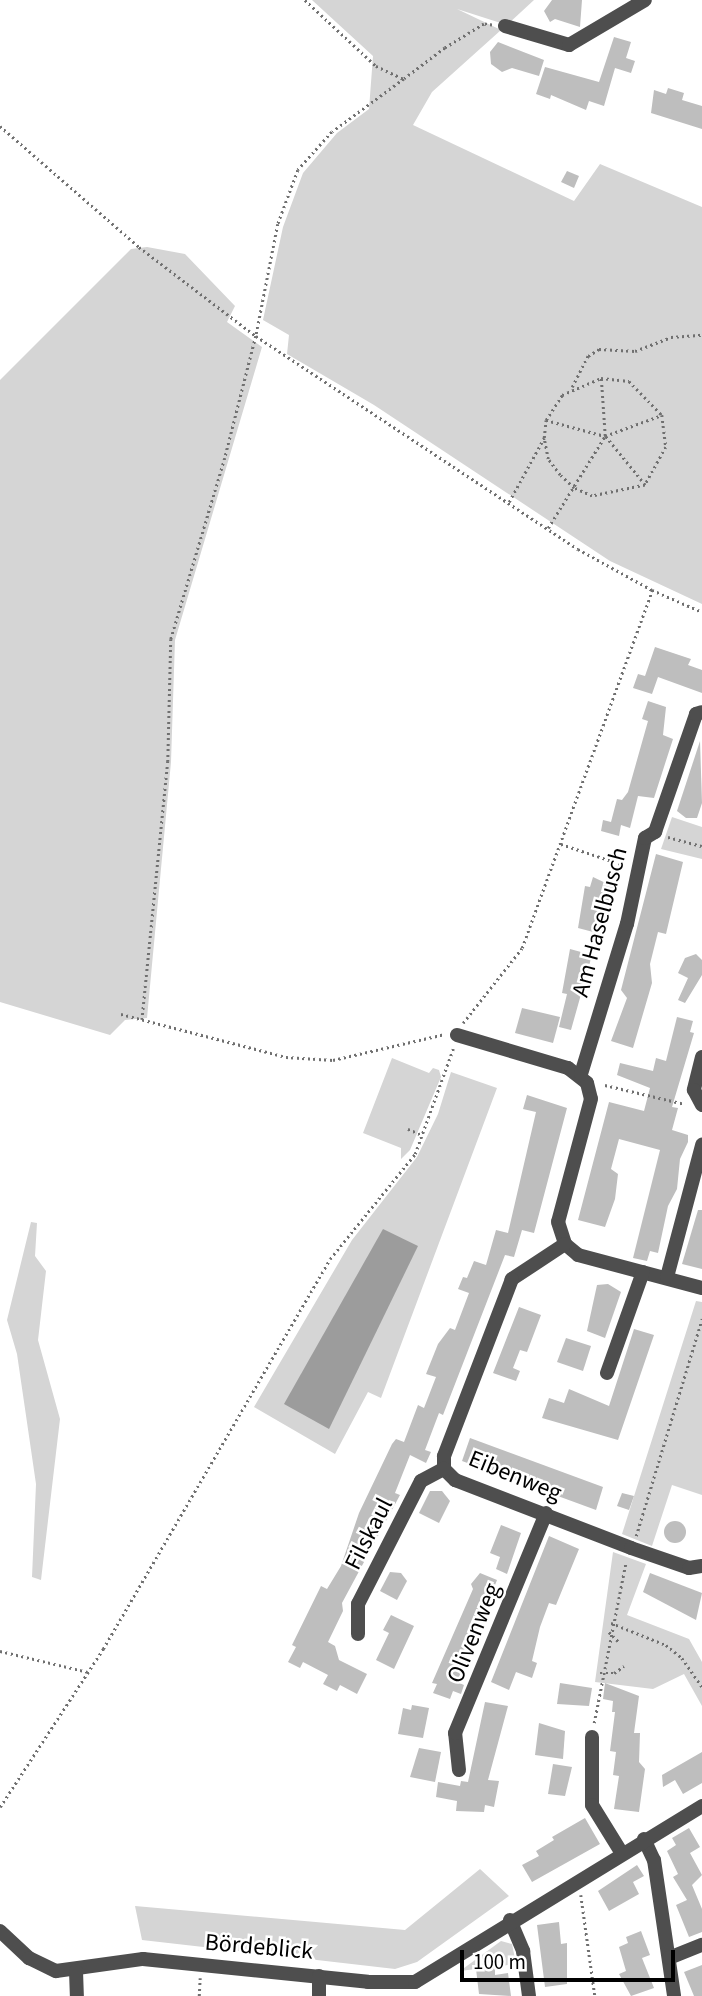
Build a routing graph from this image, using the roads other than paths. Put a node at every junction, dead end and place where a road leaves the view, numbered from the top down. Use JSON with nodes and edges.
{"nodes":[{"id":1,"x":645,"y":0,"type":"edge"},
{"id":2,"x":505,"y":26,"type":"road end"},
{"id":3,"x":702,"y":712,"type":"edge"},
{"id":4,"x":459,"y":1032,"type":"road end"},
{"id":5,"x":702,"y":1057,"type":"edge"},
{"id":6,"x":581,"y":1074,"type":"junction"},
{"id":7,"x":702,"y":1105,"type":"edge"},
{"id":8,"x":702,"y":1145,"type":"edge"},
{"id":9,"x":565,"y":1244,"type":"junction"},
{"id":10,"x":643,"y":1272,"type":"junction"},
{"id":11,"x":667,"y":1277,"type":"junction"},
{"id":12,"x":702,"y":1287,"type":"edge"},
{"id":13,"x":607,"y":1373,"type":"dead end"},
{"id":14,"x":444,"y":1469,"type":"junction"},
{"id":15,"x":546,"y":1513,"type":"junction"},
{"id":16,"x":702,"y":1566,"type":"edge"},
{"id":17,"x":358,"y":1634,"type":"dead end"},
{"id":18,"x":592,"y":1737,"type":"road end"},
{"id":19,"x":459,"y":1770,"type":"dead end"},
{"id":20,"x":702,"y":1806,"type":"edge"},
{"id":21,"x":644,"y":1839,"type":"junction"},
{"id":22,"x":621,"y":1852,"type":"junction"},
{"id":23,"x":510,"y":1920,"type":"junction"},
{"id":24,"x":0,"y":1931,"type":"edge"},
{"id":25,"x":702,"y":1945,"type":"edge"},
{"id":26,"x":669,"y":1958,"type":"junction"},
{"id":27,"x":76,"y":1971,"type":"junction"},
{"id":28,"x":319,"y":1976,"type":"junction"},
{"id":29,"x":77,"y":1996,"type":"edge"},
{"id":30,"x":319,"y":1996,"type":"edge"},
{"id":31,"x":529,"y":1996,"type":"edge"},
{"id":32,"x":674,"y":1996,"type":"edge"}],
"edges":[{"from":1,"to":2,"type":"street"},
{"from":3,"to":6,"type":"street","name":"Am Haselbusch"},
{"from":4,"to":6,"type":"street"},
{"from":5,"to":7,"type":"street"},
{"from":6,"to":9,"type":"street"},
{"from":8,"to":11,"type":"street"},
{"from":9,"to":10,"type":"street"},
{"from":9,"to":14,"type":"street","name":"Eibenweg"},
{"from":10,"to":11,"type":"street"},
{"from":10,"to":13,"type":"street"},
{"from":11,"to":12,"type":"street"},
{"from":14,"to":15,"type":"street","name":"Eibenweg"},
{"from":14,"to":17,"type":"street","name":"Filskaul"},
{"from":15,"to":16,"type":"street","name":"Eibenweg"},
{"from":15,"to":19,"type":"street","name":"Olivenweg"},
{"from":18,"to":22,"type":"street"},
{"from":20,"to":21,"type":"street","name":"Bördeblick"},
{"from":21,"to":22,"type":"street","name":"Bördeblick"},
{"from":21,"to":26,"type":"street"},
{"from":22,"to":23,"type":"street","name":"Bördeblick"},
{"from":23,"to":28,"type":"street","name":"Bördeblick"},
{"from":23,"to":31,"type":"street"},
{"from":24,"to":27,"type":"street","name":"Bördeblick"},
{"from":25,"to":26,"type":"street"},
{"from":26,"to":32,"type":"street"},
{"from":27,"to":28,"type":"street","name":"Bördeblick"},
{"from":27,"to":29,"type":"street"},
{"from":28,"to":30,"type":"street"}]}
